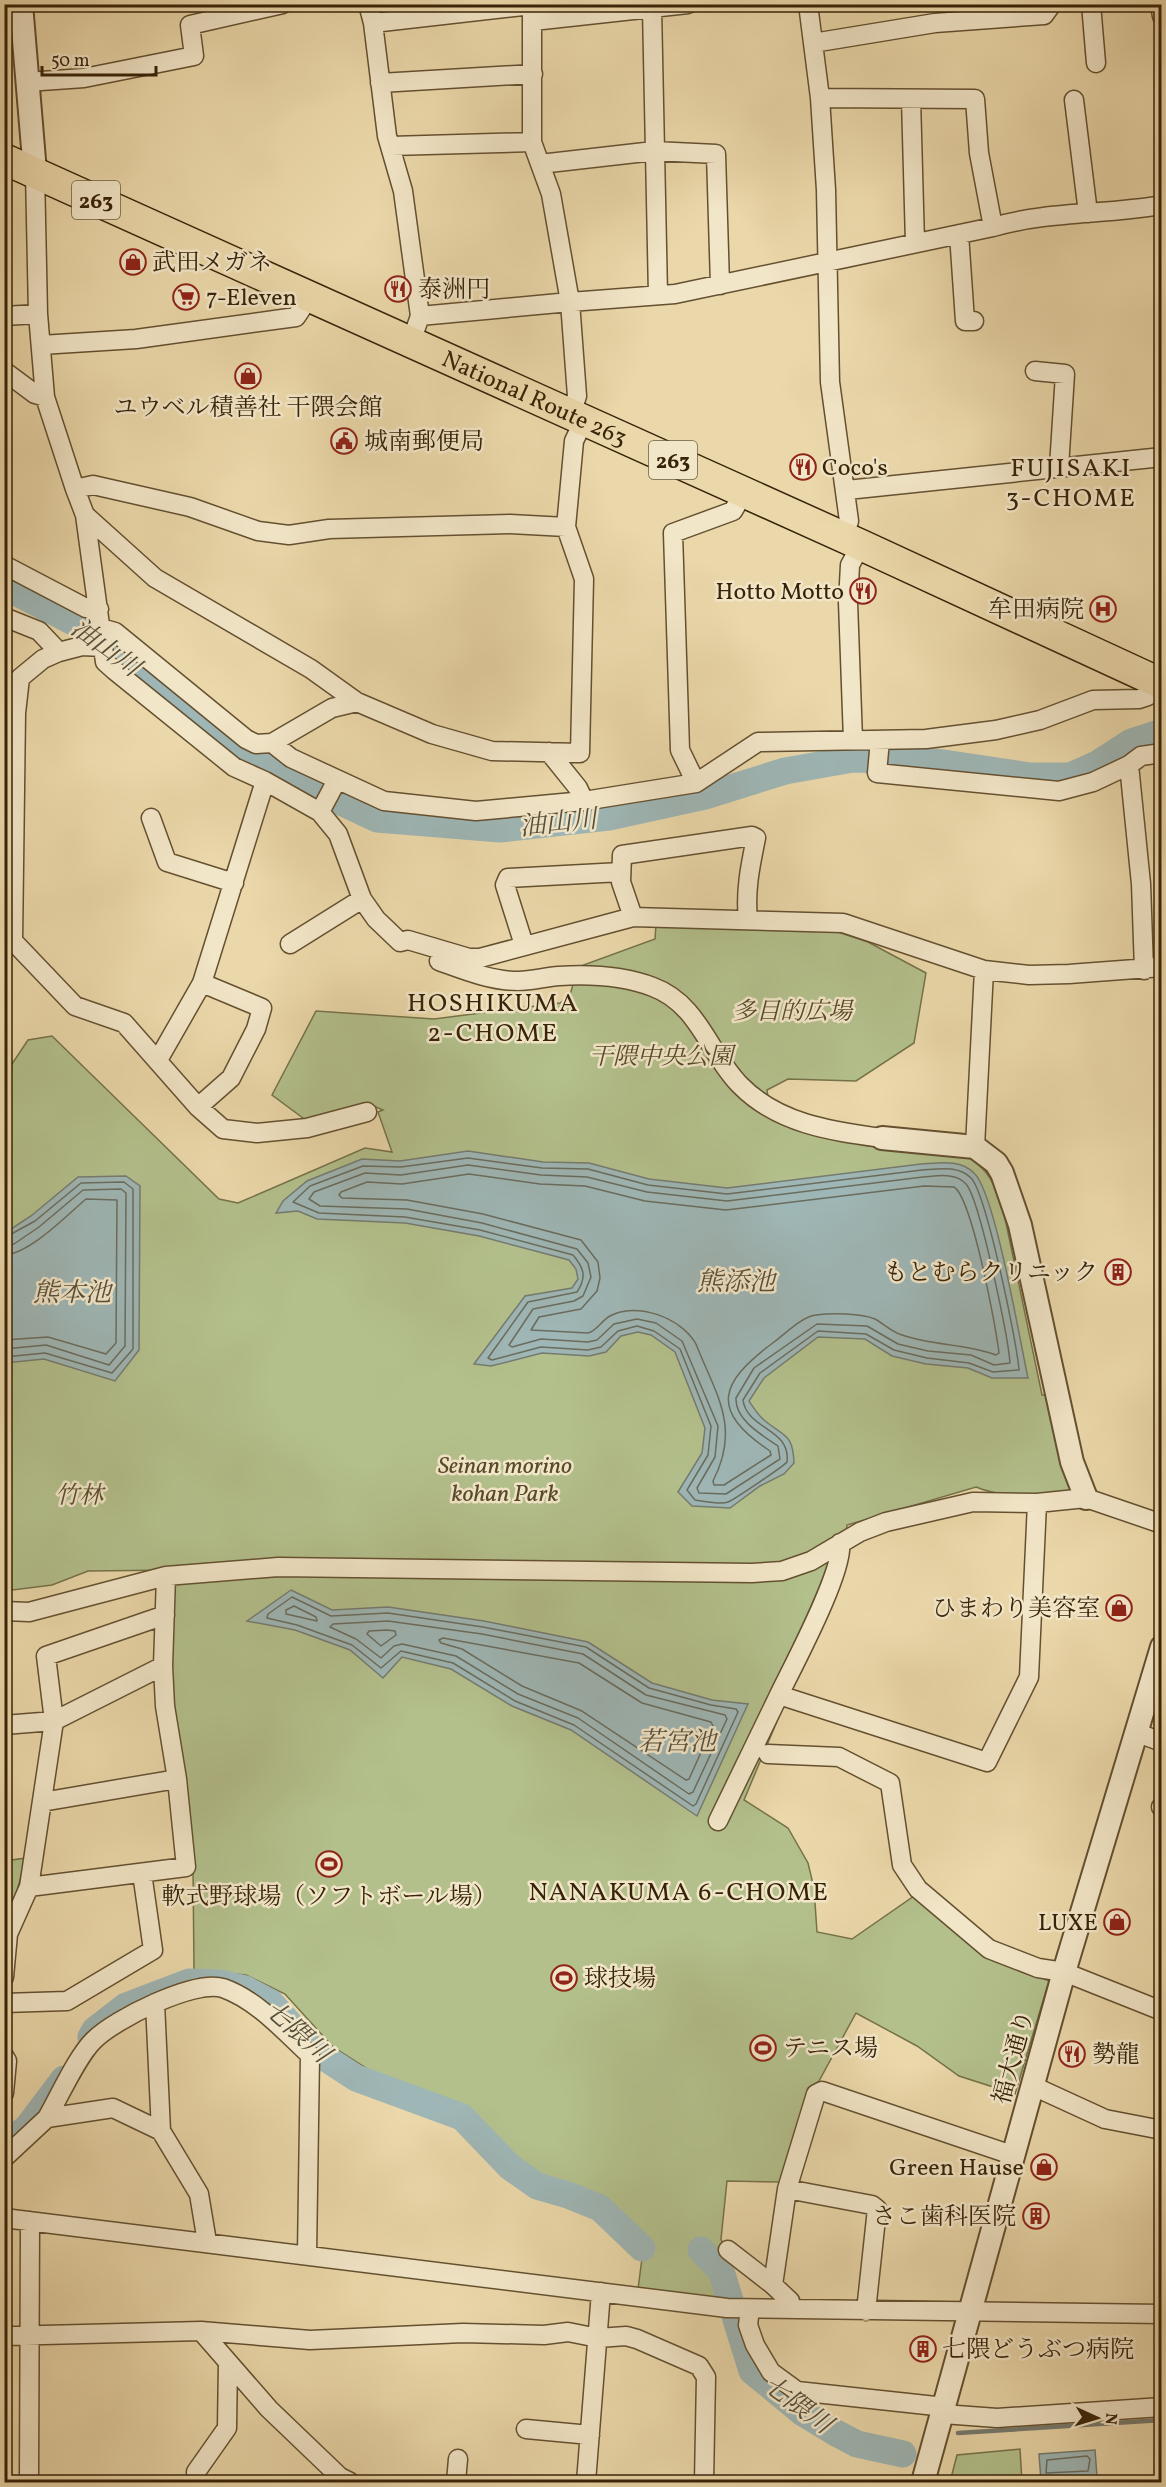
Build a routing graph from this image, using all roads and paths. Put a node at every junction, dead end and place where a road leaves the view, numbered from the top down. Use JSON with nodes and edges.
{"nodes":[{"id":1,"x":21,"y":4,"type":"edge"},
{"id":2,"x":283,"y":4,"type":"edge"},
{"id":3,"x":368,"y":4,"type":"edge"},
{"id":4,"x":688,"y":4,"type":"edge"},
{"id":5,"x":807,"y":4,"type":"edge"},
{"id":6,"x":1052,"y":4,"type":"edge"},
{"id":7,"x":1091,"y":4,"type":"edge"},
{"id":8,"x":1160,"y":4,"type":"edge"},
{"id":9,"x":652,"y":8,"type":"junction"},
{"id":10,"x":532,"y":10,"type":"edge"},
{"id":11,"x":1161,"y":16,"type":"edge"},
{"id":12,"x":373,"y":23,"type":"junction"},
{"id":13,"x":813,"y":43,"type":"junction"},
{"id":14,"x":1096,"y":63,"type":"dead end"},
{"id":15,"x":533,"y":74,"type":"junction"},
{"id":16,"x":27,"y":82,"type":"junction"},
{"id":17,"x":380,"y":82,"type":"junction"},
{"id":18,"x":820,"y":98,"type":"junction"},
{"id":19,"x":911,"y":99,"type":"junction"},
{"id":20,"x":1074,"y":100,"type":"dead end"},
{"id":21,"x":532,"y":142,"type":"junction"},
{"id":22,"x":391,"y":146,"type":"junction"},
{"id":23,"x":654,"y":151,"type":"junction"},
{"id":24,"x":4,"y":159,"type":"edge"},
{"id":25,"x":540,"y":164,"type":"junction"},
{"id":26,"x":35,"y":172,"type":"junction"},
{"id":27,"x":1161,"y":205,"type":"edge"},
{"id":28,"x":1088,"y":213,"type":"junction"},
{"id":29,"x":993,"y":227,"type":"junction"},
{"id":30,"x":959,"y":234,"type":"junction"},
{"id":31,"x":915,"y":243,"type":"junction"},
{"id":32,"x":826,"y":263,"type":"junction"},
{"id":33,"x":720,"y":285,"type":"junction"},
{"id":34,"x":658,"y":295,"type":"junction"},
{"id":35,"x":310,"y":296,"type":"junction"},
{"id":36,"x":570,"y":302,"type":"junction"},
{"id":37,"x":38,"y":314,"type":"junction"},
{"id":38,"x":4,"y":316,"type":"edge"},
{"id":39,"x":974,"y":321,"type":"dead end"},
{"id":40,"x":416,"y":329,"type":"junction"},
{"id":41,"x":41,"y":345,"type":"junction"},
{"id":42,"x":4,"y":370,"type":"edge"},
{"id":43,"x":1035,"y":371,"type":"dead end"},
{"id":44,"x":45,"y":397,"type":"junction"},
{"id":45,"x":578,"y":417,"type":"junction"},
{"id":46,"x":1161,"y":457,"type":"edge"},
{"id":47,"x":1059,"y":467,"type":"junction"},
{"id":48,"x":75,"y":489,"type":"junction"},
{"id":49,"x":847,"y":490,"type":"junction"},
{"id":50,"x":744,"y":492,"type":"junction"},
{"id":51,"x":85,"y":515,"type":"junction"},
{"id":52,"x":566,"y":527,"type":"junction"},
{"id":53,"x":852,"y":541,"type":"junction"},
{"id":54,"x":4,"y":565,"type":"edge"},
{"id":55,"x":99,"y":609,"type":"junction"},
{"id":56,"x":4,"y":617,"type":"edge"},
{"id":57,"x":101,"y":628,"type":"junction"},
{"id":58,"x":103,"y":647,"type":"junction"},
{"id":59,"x":60,"y":652,"type":"junction"},
{"id":60,"x":12,"y":673,"type":"edge"},
{"id":61,"x":1159,"y":683,"type":"edge"},
{"id":62,"x":357,"y":702,"type":"junction"},
{"id":63,"x":853,"y":740,"type":"junction"},
{"id":64,"x":880,"y":740,"type":"junction"},
{"id":65,"x":272,"y":743,"type":"junction"},
{"id":66,"x":549,"y":752,"type":"junction"},
{"id":67,"x":1161,"y":753,"type":"edge"},
{"id":68,"x":1130,"y":765,"type":"junction"},
{"id":69,"x":337,"y":780,"type":"junction"},
{"id":70,"x":265,"y":781,"type":"junction"},
{"id":71,"x":696,"y":783,"type":"junction"},
{"id":72,"x":584,"y":801,"type":"junction"},
{"id":73,"x":321,"y":812,"type":"junction"},
{"id":74,"x":151,"y":818,"type":"dead end"},
{"id":75,"x":621,"y":872,"type":"junction"},
{"id":76,"x":234,"y":883,"type":"junction"},
{"id":77,"x":362,"y":898,"type":"junction"},
{"id":78,"x":633,"y":917,"type":"junction"},
{"id":79,"x":748,"y":920,"type":"junction"},
{"id":80,"x":400,"y":942,"type":"junction"},
{"id":81,"x":9,"y":943,"type":"edge"},
{"id":82,"x":290,"y":944,"type":"dead end"},
{"id":83,"x":524,"y":945,"type":"junction"},
{"id":84,"x":1153,"y":969,"type":"edge"},
{"id":85,"x":984,"y":970,"type":"junction"},
{"id":86,"x":202,"y":983,"type":"junction"},
{"id":87,"x":158,"y":1060,"type":"junction"},
{"id":88,"x":198,"y":1107,"type":"junction"},
{"id":89,"x":367,"y":1112,"type":"dead end"},
{"id":90,"x":882,"y":1138,"type":"joint"},
{"id":91,"x":975,"y":1147,"type":"junction"},
{"id":92,"x":1086,"y":1498,"type":"junction"},
{"id":93,"x":1037,"y":1503,"type":"junction"},
{"id":94,"x":1161,"y":1524,"type":"edge"},
{"id":95,"x":840,"y":1544,"type":"junction"},
{"id":96,"x":166,"y":1576,"type":"junction"},
{"id":97,"x":4,"y":1611,"type":"edge"},
{"id":98,"x":165,"y":1615,"type":"junction"},
{"id":99,"x":1161,"y":1647,"type":"edge"},
{"id":100,"x":163,"y":1666,"type":"junction"},
{"id":101,"x":779,"y":1695,"type":"junction"},
{"id":102,"x":54,"y":1721,"type":"junction"},
{"id":103,"x":4,"y":1725,"type":"edge"},
{"id":104,"x":1135,"y":1732,"type":"junction"},
{"id":105,"x":1161,"y":1742,"type":"edge"},
{"id":106,"x":768,"y":1754,"type":"dead end"},
{"id":107,"x":177,"y":1779,"type":"junction"},
{"id":108,"x":42,"y":1802,"type":"junction"},
{"id":109,"x":718,"y":1821,"type":"dead end"},
{"id":110,"x":142,"y":1873,"type":"junction"},
{"id":111,"x":29,"y":1887,"type":"junction"},
{"id":112,"x":1064,"y":1972,"type":"junction"},
{"id":113,"x":4,"y":1977,"type":"edge"},
{"id":114,"x":4,"y":2003,"type":"edge"},
{"id":115,"x":155,"y":2003,"type":"junction"},
{"id":116,"x":1161,"y":2011,"type":"edge"},
{"id":117,"x":4,"y":2056,"type":"edge"},
{"id":118,"x":1033,"y":2086,"type":"junction"},
{"id":119,"x":4,"y":2093,"type":"edge"},
{"id":120,"x":47,"y":2118,"type":"junction"},
{"id":121,"x":1161,"y":2130,"type":"edge"},
{"id":122,"x":161,"y":2131,"type":"junction"},
{"id":123,"x":1015,"y":2156,"type":"junction"},
{"id":124,"x":4,"y":2158,"type":"edge"},
{"id":125,"x":787,"y":2189,"type":"junction"},
{"id":126,"x":4,"y":2218,"type":"edge"},
{"id":127,"x":30,"y":2221,"type":"junction"},
{"id":128,"x":207,"y":2242,"type":"junction"},
{"id":129,"x":728,"y":2250,"type":"dead end"},
{"id":130,"x":307,"y":2254,"type":"junction"},
{"id":131,"x":773,"y":2285,"type":"junction"},
{"id":132,"x":601,"y":2292,"type":"junction"},
{"id":133,"x":740,"y":2309,"type":"junction"},
{"id":134,"x":788,"y":2309,"type":"junction"},
{"id":135,"x":866,"y":2311,"type":"junction"},
{"id":136,"x":969,"y":2312,"type":"junction"},
{"id":137,"x":1161,"y":2314,"type":"edge"},
{"id":138,"x":201,"y":2331,"type":"junction"},
{"id":139,"x":28,"y":2334,"type":"junction"},
{"id":140,"x":4,"y":2336,"type":"edge"},
{"id":141,"x":597,"y":2338,"type":"junction"},
{"id":142,"x":228,"y":2362,"type":"junction"},
{"id":143,"x":1161,"y":2407,"type":"edge"},
{"id":144,"x":944,"y":2410,"type":"junction"},
{"id":145,"x":526,"y":2429,"type":"dead end"},
{"id":146,"x":590,"y":2435,"type":"junction"},
{"id":147,"x":458,"y":2459,"type":"dead end"},
{"id":148,"x":343,"y":2481,"type":"edge"},
{"id":149,"x":29,"y":2482,"type":"edge"},
{"id":150,"x":197,"y":2482,"type":"edge"},
{"id":151,"x":456,"y":2482,"type":"edge"},
{"id":152,"x":586,"y":2482,"type":"edge"},
{"id":153,"x":704,"y":2482,"type":"edge"},
{"id":154,"x":923,"y":2482,"type":"edge"}],
"edges":[{"from":1,"to":16,"type":"street"},
{"from":2,"to":16,"type":"street"},
{"from":3,"to":12,"type":"street"},
{"from":4,"to":9,"type":"street"},
{"from":5,"to":13,"type":"street"},
{"from":6,"to":13,"type":"street"},
{"from":7,"to":14,"type":"street"},
{"from":8,"to":11,"type":"street"},
{"from":9,"to":10,"type":"street"},
{"from":9,"to":23,"type":"street"},
{"from":10,"to":12,"type":"street"},
{"from":10,"to":15,"type":"street"},
{"from":12,"to":17,"type":"street"},
{"from":13,"to":18,"type":"street"},
{"from":15,"to":17,"type":"street"},
{"from":15,"to":21,"type":"street"},
{"from":16,"to":26,"type":"street"},
{"from":17,"to":22,"type":"street"},
{"from":18,"to":19,"type":"street"},
{"from":18,"to":32,"type":"street"},
{"from":19,"to":29,"type":"street"},
{"from":19,"to":31,"type":"street"},
{"from":20,"to":28,"type":"street"},
{"from":21,"to":22,"type":"street"},
{"from":21,"to":25,"type":"street"},
{"from":22,"to":40,"type":"street"},
{"from":23,"to":25,"type":"street"},
{"from":23,"to":33,"type":"street"},
{"from":23,"to":34,"type":"street"},
{"from":24,"to":26,"type":"highway","name":"National Route 263","number":"263"},
{"from":25,"to":36,"type":"street"},
{"from":26,"to":35,"type":"highway","name":"National Route 263","number":"263"},
{"from":26,"to":37,"type":"street"},
{"from":27,"to":28,"type":"street"},
{"from":28,"to":29,"type":"street"},
{"from":29,"to":30,"type":"street"},
{"from":30,"to":31,"type":"street"},
{"from":30,"to":39,"type":"street"},
{"from":31,"to":32,"type":"street"},
{"from":32,"to":33,"type":"street"},
{"from":32,"to":49,"type":"street"},
{"from":33,"to":34,"type":"street"},
{"from":34,"to":36,"type":"street"},
{"from":35,"to":40,"type":"highway","name":"National Route 263","number":"263"},
{"from":35,"to":41,"type":"street"},
{"from":36,"to":40,"type":"street"},
{"from":36,"to":45,"type":"street"},
{"from":37,"to":38,"type":"street"},
{"from":37,"to":41,"type":"street"},
{"from":40,"to":45,"type":"highway","name":"National Route 263","number":"263"},
{"from":41,"to":44,"type":"street"},
{"from":42,"to":44,"type":"street"},
{"from":43,"to":47,"type":"street"},
{"from":44,"to":48,"type":"street"},
{"from":45,"to":50,"type":"highway","name":"National Route 263","number":"263"},
{"from":45,"to":52,"type":"street"},
{"from":46,"to":47,"type":"street"},
{"from":47,"to":49,"type":"street"},
{"from":48,"to":51,"type":"street"},
{"from":48,"to":52,"type":"street"},
{"from":49,"to":53,"type":"street"},
{"from":50,"to":53,"type":"highway","name":"National Route 263","number":"263"},
{"from":50,"to":71,"type":"street"},
{"from":51,"to":55,"type":"street"},
{"from":51,"to":62,"type":"street"},
{"from":52,"to":66,"type":"street"},
{"from":53,"to":61,"type":"highway","name":"National Route 263","number":"263"},
{"from":53,"to":63,"type":"street"},
{"from":54,"to":55,"type":"street"},
{"from":55,"to":57,"type":"street"},
{"from":56,"to":59,"type":"street"},
{"from":57,"to":58,"type":"street"},
{"from":57,"to":65,"type":"street"},
{"from":58,"to":59,"type":"street"},
{"from":58,"to":70,"type":"street"},
{"from":59,"to":60,"type":"street"},
{"from":60,"to":81,"type":"street"},
{"from":61,"to":64,"type":"street"},
{"from":62,"to":65,"type":"street"},
{"from":62,"to":66,"type":"street"},
{"from":63,"to":64,"type":"street"},
{"from":63,"to":71,"type":"street"},
{"from":64,"to":68,"type":"street"},
{"from":65,"to":69,"type":"street"},
{"from":66,"to":72,"type":"street"},
{"from":67,"to":68,"type":"street"},
{"from":68,"to":84,"type":"street"},
{"from":69,"to":72,"type":"street"},
{"from":69,"to":73,"type":"street"},
{"from":70,"to":73,"type":"street"},
{"from":70,"to":76,"type":"street"},
{"from":71,"to":72,"type":"street"},
{"from":73,"to":77,"type":"street"},
{"from":74,"to":76,"type":"street"},
{"from":75,"to":78,"type":"street"},
{"from":75,"to":79,"type":"street"},
{"from":75,"to":83,"type":"street"},
{"from":76,"to":86,"type":"street"},
{"from":77,"to":80,"type":"street"},
{"from":77,"to":82,"type":"street"},
{"from":78,"to":79,"type":"street"},
{"from":78,"to":83,"type":"street"},
{"from":79,"to":85,"type":"street"},
{"from":80,"to":83,"type":"street"},
{"from":80,"to":90,"type":"street"},
{"from":81,"to":87,"type":"street"},
{"from":84,"to":85,"type":"street"},
{"from":85,"to":91,"type":"street"},
{"from":86,"to":87,"type":"street"},
{"from":86,"to":88,"type":"street"},
{"from":87,"to":88,"type":"street"},
{"from":88,"to":89,"type":"street"},
{"from":90,"to":91,"type":"street"},
{"from":91,"to":92,"type":"street"},
{"from":92,"to":93,"type":"street"},
{"from":92,"to":94,"type":"street"},
{"from":93,"to":95,"type":"street"},
{"from":93,"to":101,"type":"street"},
{"from":95,"to":96,"type":"street"},
{"from":95,"to":101,"type":"street"},
{"from":96,"to":97,"type":"street"},
{"from":96,"to":98,"type":"street"},
{"from":98,"to":100,"type":"street"},
{"from":98,"to":102,"type":"street"},
{"from":99,"to":104,"type":"street","name":"福大通り"},
{"from":100,"to":102,"type":"street"},
{"from":100,"to":107,"type":"street"},
{"from":101,"to":109,"type":"street"},
{"from":102,"to":103,"type":"street"},
{"from":102,"to":108,"type":"street"},
{"from":104,"to":105,"type":"street"},
{"from":104,"to":112,"type":"street","name":"福大通り"},
{"from":106,"to":112,"type":"street"},
{"from":107,"to":108,"type":"street"},
{"from":107,"to":110,"type":"street"},
{"from":108,"to":111,"type":"street"},
{"from":110,"to":111,"type":"street"},
{"from":110,"to":114,"type":"street"},
{"from":111,"to":113,"type":"street"},
{"from":112,"to":116,"type":"street"},
{"from":112,"to":118,"type":"street","name":"福大通り"},
{"from":115,"to":120,"type":"street"},
{"from":115,"to":122,"type":"street"},
{"from":115,"to":130,"type":"street"},
{"from":117,"to":119,"type":"street"},
{"from":118,"to":121,"type":"street"},
{"from":118,"to":123,"type":"street","name":"福大通り"},
{"from":120,"to":122,"type":"street"},
{"from":120,"to":124,"type":"street"},
{"from":122,"to":128,"type":"street"},
{"from":123,"to":125,"type":"street"},
{"from":123,"to":136,"type":"street","name":"福大通り"},
{"from":125,"to":131,"type":"street"},
{"from":125,"to":135,"type":"street"},
{"from":126,"to":127,"type":"street"},
{"from":127,"to":128,"type":"street"},
{"from":127,"to":139,"type":"street"},
{"from":128,"to":130,"type":"street"},
{"from":129,"to":131,"type":"street"},
{"from":130,"to":132,"type":"street"},
{"from":131,"to":134,"type":"street"},
{"from":132,"to":133,"type":"street"},
{"from":132,"to":141,"type":"street"},
{"from":133,"to":134,"type":"street"},
{"from":133,"to":144,"type":"street"},
{"from":134,"to":135,"type":"street"},
{"from":135,"to":136,"type":"street"},
{"from":136,"to":137,"type":"street"},
{"from":136,"to":144,"type":"street","name":"福大通り"},
{"from":138,"to":139,"type":"street"},
{"from":138,"to":141,"type":"street"},
{"from":138,"to":142,"type":"street"},
{"from":139,"to":140,"type":"street"},
{"from":139,"to":149,"type":"street"},
{"from":141,"to":146,"type":"street"},
{"from":141,"to":153,"type":"street"},
{"from":142,"to":148,"type":"street"},
{"from":142,"to":150,"type":"street"},
{"from":143,"to":144,"type":"street"},
{"from":144,"to":154,"type":"street","name":"福大通り"},
{"from":145,"to":146,"type":"street"},
{"from":146,"to":152,"type":"street"},
{"from":147,"to":151,"type":"street"}]}
